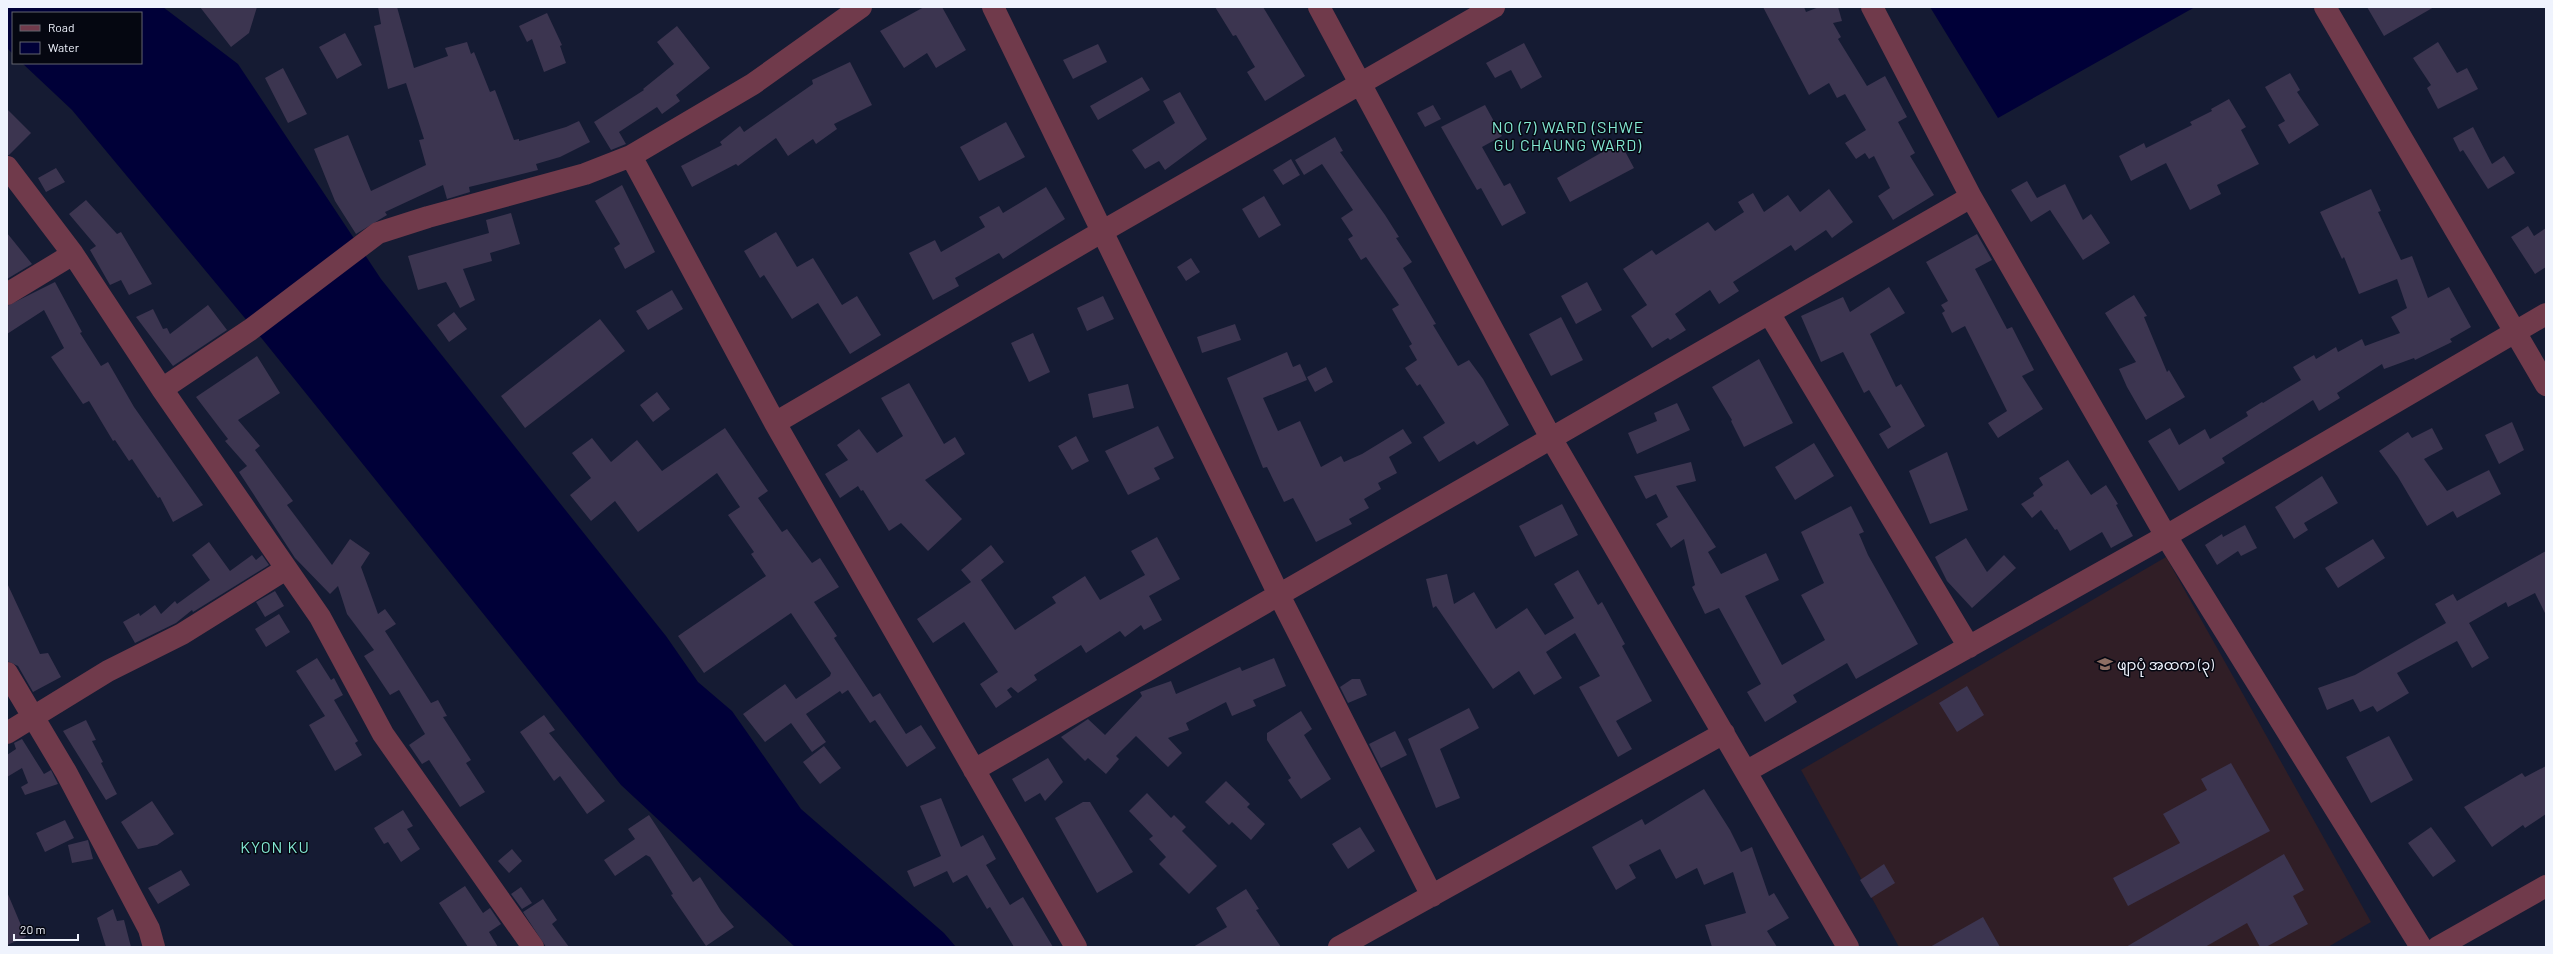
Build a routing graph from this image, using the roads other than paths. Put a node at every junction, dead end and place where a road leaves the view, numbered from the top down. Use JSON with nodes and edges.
{"nodes":[{"id":1,"x":861,"y":7,"type":"edge"},
{"id":2,"x":993,"y":7,"type":"edge"},
{"id":3,"x":1319,"y":7,"type":"edge"},
{"id":4,"x":1494,"y":7,"type":"edge"},
{"id":5,"x":1872,"y":7,"type":"edge"},
{"id":6,"x":2325,"y":7,"type":"edge"},
{"id":7,"x":1362,"y":84,"type":"junction"},
{"id":8,"x":631,"y":156,"type":"junction"},
{"id":9,"x":7,"y":167,"type":"edge"},
{"id":10,"x":1971,"y":197,"type":"junction"},
{"id":11,"x":1103,"y":231,"type":"junction"},
{"id":12,"x":73,"y":254,"type":"junction"},
{"id":13,"x":7,"y":294,"type":"edge"},
{"id":14,"x":1769,"y":313,"type":"junction"},
{"id":15,"x":2546,"y":314,"type":"edge"},
{"id":16,"x":2516,"y":332,"type":"junction"},
{"id":17,"x":2546,"y":385,"type":"edge"},
{"id":18,"x":162,"y":388,"type":"junction"},
{"id":19,"x":775,"y":423,"type":"junction"},
{"id":20,"x":1551,"y":438,"type":"junction"},
{"id":21,"x":2166,"y":536,"type":"junction"},
{"id":22,"x":286,"y":569,"type":"junction"},
{"id":23,"x":1279,"y":595,"type":"junction"},
{"id":24,"x":1969,"y":647,"type":"junction"},
{"id":25,"x":7,"y":674,"type":"edge"},
{"id":26,"x":33,"y":716,"type":"junction"},
{"id":27,"x":7,"y":733,"type":"edge"},
{"id":28,"x":1724,"y":733,"type":"junction"},
{"id":29,"x":974,"y":770,"type":"junction"},
{"id":30,"x":1747,"y":771,"type":"junction"},
{"id":31,"x":2546,"y":886,"type":"edge"},
{"id":32,"x":1432,"y":896,"type":"junction"},
{"id":33,"x":154,"y":947,"type":"edge"},
{"id":34,"x":533,"y":947,"type":"edge"},
{"id":35,"x":1076,"y":947,"type":"edge"},
{"id":36,"x":1340,"y":947,"type":"edge"},
{"id":37,"x":1848,"y":947,"type":"edge"},
{"id":38,"x":2421,"y":947,"type":"edge"},
{"id":39,"x":2438,"y":947,"type":"edge"}],
"edges":[{"from":1,"to":8,"type":"street"},
{"from":2,"to":11,"type":"street"},
{"from":3,"to":7,"type":"street"},
{"from":4,"to":7,"type":"street"},
{"from":5,"to":10,"type":"street"},
{"from":6,"to":16,"type":"street"},
{"from":7,"to":11,"type":"street"},
{"from":7,"to":20,"type":"street"},
{"from":8,"to":18,"type":"street"},
{"from":8,"to":19,"type":"street"},
{"from":9,"to":12,"type":"street"},
{"from":10,"to":14,"type":"street"},
{"from":10,"to":21,"type":"street"},
{"from":11,"to":19,"type":"street"},
{"from":11,"to":23,"type":"street"},
{"from":12,"to":13,"type":"street"},
{"from":12,"to":18,"type":"street"},
{"from":14,"to":20,"type":"street"},
{"from":14,"to":24,"type":"street"},
{"from":15,"to":16,"type":"street"},
{"from":16,"to":17,"type":"street"},
{"from":16,"to":21,"type":"street"},
{"from":18,"to":22,"type":"street"},
{"from":19,"to":29,"type":"street"},
{"from":20,"to":23,"type":"street"},
{"from":20,"to":28,"type":"street"},
{"from":21,"to":24,"type":"street"},
{"from":21,"to":38,"type":"street"},
{"from":22,"to":26,"type":"street"},
{"from":22,"to":34,"type":"street"},
{"from":23,"to":29,"type":"street"},
{"from":23,"to":32,"type":"street"},
{"from":24,"to":30,"type":"street"},
{"from":25,"to":26,"type":"street"},
{"from":26,"to":27,"type":"street"},
{"from":26,"to":33,"type":"street"},
{"from":28,"to":30,"type":"street"},
{"from":28,"to":32,"type":"street"},
{"from":29,"to":35,"type":"street"},
{"from":30,"to":37,"type":"street"},
{"from":31,"to":39,"type":"street"},
{"from":32,"to":36,"type":"street"}]}
